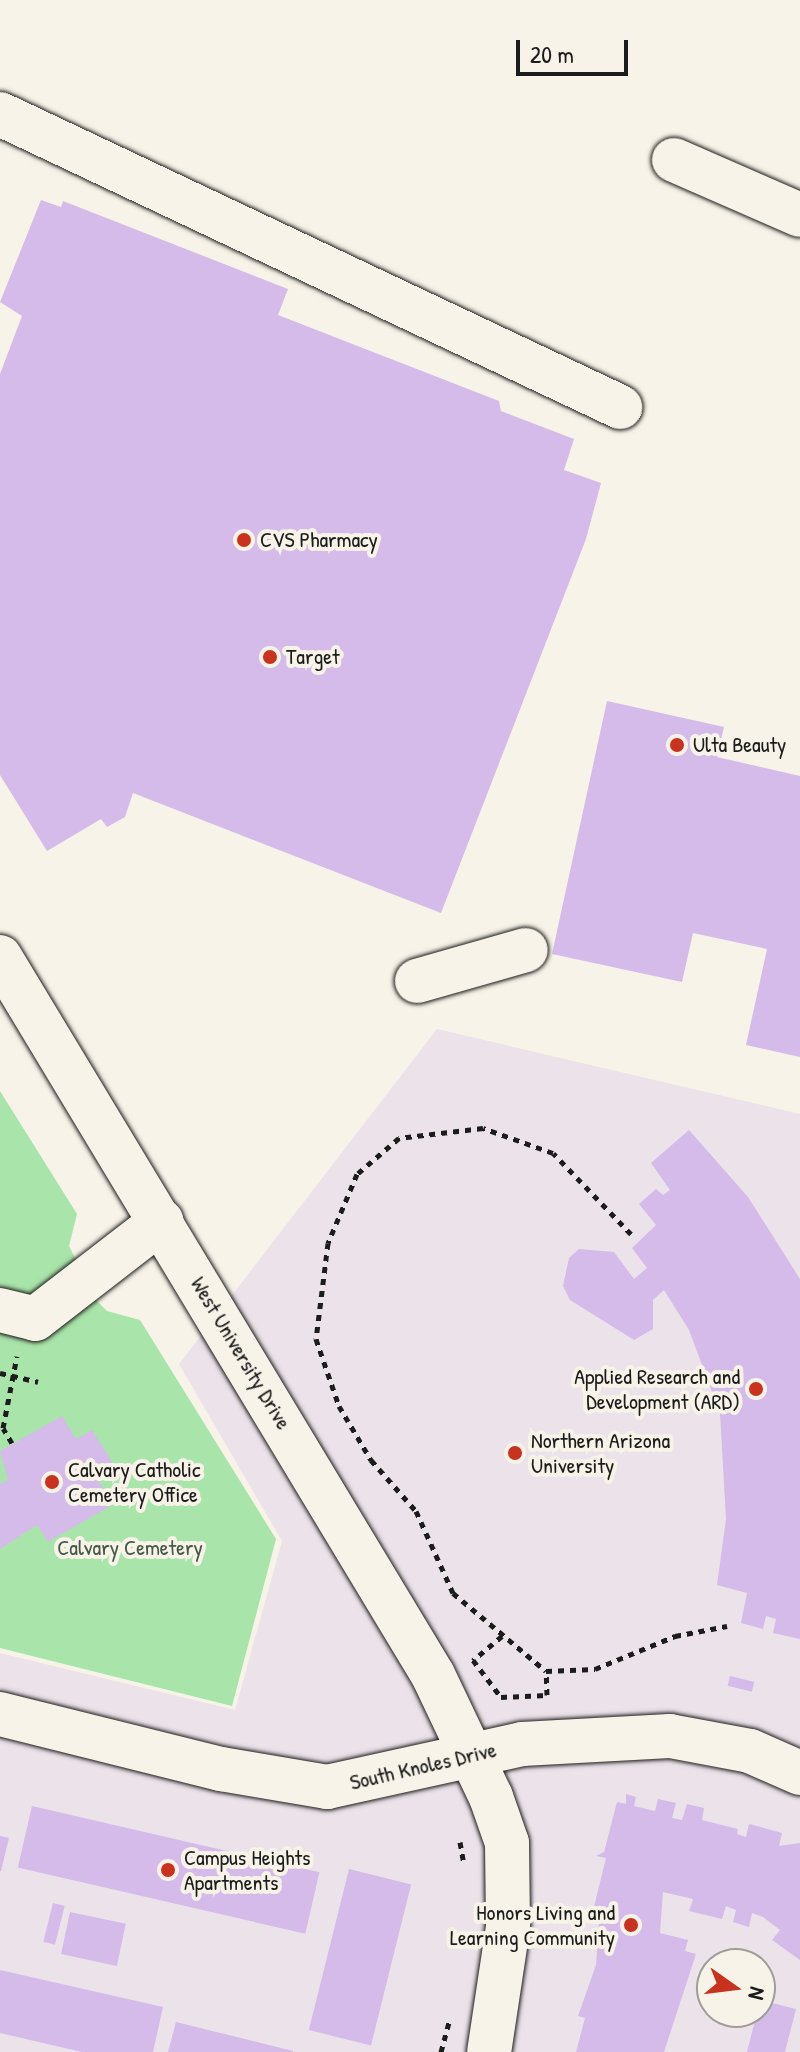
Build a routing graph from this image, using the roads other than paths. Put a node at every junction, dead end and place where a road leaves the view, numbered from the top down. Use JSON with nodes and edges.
{"nodes":[{"id":1,"x":0,"y":114,"type":"edge"},
{"id":2,"x":674,"y":160,"type":"dead end"},
{"id":3,"x":800,"y":215,"type":"edge"},
{"id":4,"x":620,"y":407,"type":"dead end"},
{"id":5,"x":526,"y":950,"type":"dead end"},
{"id":6,"x":0,"y":957,"type":"edge"},
{"id":7,"x":417,"y":981,"type":"dead end"},
{"id":8,"x":162,"y":1221,"type":"junction"},
{"id":9,"x":12,"y":1313,"type":"edge"},
{"id":10,"x":0,"y":1714,"type":"edge"},
{"id":11,"x":470,"y":1756,"type":"junction"},
{"id":12,"x":800,"y":1773,"type":"edge"},
{"id":13,"x":489,"y":2052,"type":"edge"}],
"edges":[{"from":1,"to":4,"type":"street"},
{"from":2,"to":3,"type":"street"},
{"from":5,"to":7,"type":"street"},
{"from":6,"to":8,"type":"street","name":"West University Drive"},
{"from":8,"to":9,"type":"street"},
{"from":8,"to":11,"type":"street","name":"West University Drive"},
{"from":10,"to":11,"type":"street","name":"South Knoles Drive"},
{"from":11,"to":12,"type":"street","name":"South Knoles Drive"},
{"from":11,"to":13,"type":"street","name":"West University Drive"}]}
